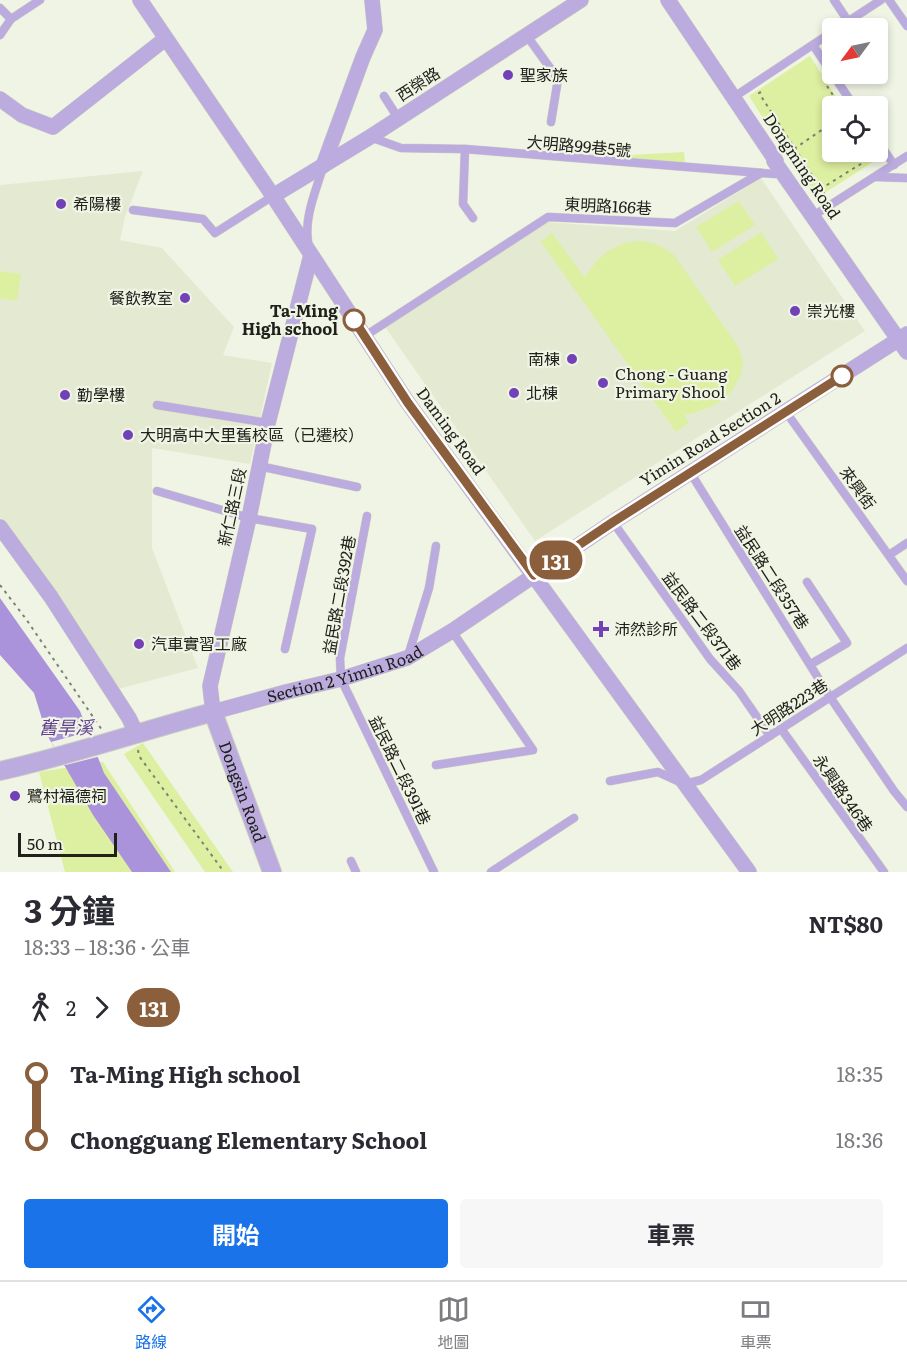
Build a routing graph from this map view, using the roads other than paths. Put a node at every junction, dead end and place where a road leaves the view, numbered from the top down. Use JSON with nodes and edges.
{"nodes":[{"id":1,"x":40,"y":0,"type":"edge"},
{"id":2,"x":140,"y":0,"type":"edge"},
{"id":3,"x":372,"y":0,"type":"edge"},
{"id":4,"x":581,"y":0,"type":"edge"},
{"id":5,"x":668,"y":0,"type":"edge"},
{"id":6,"x":834,"y":0,"type":"edge"},
{"id":7,"x":881,"y":0,"type":"edge"},
{"id":8,"x":889,"y":0,"type":"edge"},
{"id":9,"x":0,"y":8,"type":"edge"},
{"id":10,"x":846,"y":18,"type":"edge"},
{"id":11,"x":853,"y":18,"type":"edge"},
{"id":12,"x":11,"y":19,"type":"junction"},
{"id":13,"x":907,"y":26,"type":"edge"},
{"id":14,"x":0,"y":35,"type":"edge"},
{"id":15,"x":528,"y":36,"type":"junction"},
{"id":16,"x":165,"y":39,"type":"junction"},
{"id":17,"x":822,"y":39,"type":"edge"},
{"id":18,"x":813,"y":45,"type":"junction"},
{"id":19,"x":384,"y":96,"type":"dead end"},
{"id":20,"x":847,"y":96,"type":"edge"},
{"id":21,"x":734,"y":97,"type":"junction"},
{"id":22,"x":0,"y":99,"type":"edge"},
{"id":23,"x":398,"y":118,"type":"junction"},
{"id":24,"x":551,"y":122,"type":"dead end"},
{"id":25,"x":370,"y":137,"type":"junction"},
{"id":26,"x":465,"y":149,"type":"junction"},
{"id":27,"x":888,"y":156,"type":"edge"},
{"id":28,"x":907,"y":156,"type":"edge"},
{"id":29,"x":775,"y":161,"type":"junction"},
{"id":30,"x":894,"y":165,"type":"junction"},
{"id":31,"x":323,"y":166,"type":"junction"},
{"id":32,"x":761,"y":173,"type":"junction"},
{"id":33,"x":875,"y":177,"type":"junction"},
{"id":34,"x":907,"y":178,"type":"edge"},
{"id":35,"x":273,"y":196,"type":"junction"},
{"id":36,"x":133,"y":210,"type":"dead end"},
{"id":37,"x":813,"y":216,"type":"junction"},
{"id":38,"x":473,"y":218,"type":"dead end"},
{"id":39,"x":311,"y":255,"type":"junction"},
{"id":40,"x":365,"y":336,"type":"junction"},
{"id":41,"x":904,"y":342,"type":"edge"},
{"id":42,"x":157,"y":405,"type":"dead end"},
{"id":43,"x":786,"y":412,"type":"junction"},
{"id":44,"x":268,"y":423,"type":"junction"},
{"id":45,"x":260,"y":466,"type":"junction"},
{"id":46,"x":690,"y":472,"type":"junction"},
{"id":47,"x":357,"y":487,"type":"dead end"},
{"id":48,"x":158,"y":491,"type":"dead end"},
{"id":49,"x":367,"y":516,"type":"dead end"},
{"id":50,"x":249,"y":518,"type":"junction"},
{"id":51,"x":613,"y":522,"type":"junction"},
{"id":52,"x":0,"y":527,"type":"edge"},
{"id":53,"x":907,"y":543,"type":"edge"},
{"id":54,"x":436,"y":546,"type":"dead end"},
{"id":55,"x":889,"y":555,"type":"junction"},
{"id":56,"x":534,"y":575,"type":"junction"},
{"id":57,"x":907,"y":581,"type":"edge"},
{"id":58,"x":807,"y":582,"type":"dead end"},
{"id":59,"x":452,"y":631,"type":"junction"},
{"id":60,"x":907,"y":648,"type":"edge"},
{"id":61,"x":285,"y":649,"type":"dead end"},
{"id":62,"x":407,"y":658,"type":"junction"},
{"id":63,"x":811,"y":664,"type":"junction"},
{"id":64,"x":341,"y":679,"type":"junction"},
{"id":65,"x":830,"y":697,"type":"junction"},
{"id":66,"x":213,"y":712,"type":"junction"},
{"id":67,"x":782,"y":729,"type":"junction"},
{"id":68,"x":136,"y":733,"type":"junction"},
{"id":69,"x":770,"y":736,"type":"junction"},
{"id":70,"x":436,"y":765,"type":"dead end"},
{"id":71,"x":0,"y":771,"type":"edge"},
{"id":72,"x":610,"y":781,"type":"dead end"},
{"id":73,"x":684,"y":783,"type":"junction"},
{"id":74,"x":907,"y":807,"type":"edge"},
{"id":75,"x":574,"y":818,"type":"dead end"},
{"id":76,"x":351,"y":861,"type":"dead end"},
{"id":77,"x":272,"y":872,"type":"edge"},
{"id":78,"x":356,"y":872,"type":"edge"},
{"id":79,"x":434,"y":872,"type":"edge"},
{"id":80,"x":491,"y":872,"type":"edge"},
{"id":81,"x":749,"y":872,"type":"edge"},
{"id":82,"x":884,"y":872,"type":"edge"}],
"edges":[{"from":1,"to":12,"type":"lane"},
{"from":2,"to":16,"type":"street","name":"Daming Road"},
{"from":3,"to":31,"type":"street","name":"新仁路三段"},
{"from":4,"to":15,"type":"street","name":"西榮路"},
{"from":5,"to":21,"type":"street","name":"Dongming Road"},
{"from":6,"to":10,"type":"lane"},
{"from":7,"to":11,"type":"lane"},
{"from":8,"to":13,"type":"lane"},
{"from":9,"to":12,"type":"lane"},
{"from":12,"to":14,"type":"lane"},
{"from":15,"to":23,"type":"street","name":"西榮路"},
{"from":15,"to":24,"type":"lane"},
{"from":16,"to":22,"type":"street"},
{"from":16,"to":35,"type":"street","name":"Daming Road"},
{"from":17,"to":18,"type":"lane"},
{"from":18,"to":20,"type":"lane"},
{"from":18,"to":21,"type":"lane"},
{"from":19,"to":23,"type":"lane"},
{"from":21,"to":29,"type":"street","name":"Dongming Road"},
{"from":23,"to":25,"type":"street","name":"西榮路"},
{"from":25,"to":26,"type":"lane","name":"大明路99巷5號"},
{"from":25,"to":31,"type":"street","name":"西榮路"},
{"from":26,"to":32,"type":"lane","name":"大明路99巷5號"},
{"from":26,"to":38,"type":"lane"},
{"from":27,"to":30,"type":"lane"},
{"from":28,"to":30,"type":"lane"},
{"from":29,"to":32,"type":"lane"},
{"from":29,"to":37,"type":"street","name":"Dongming Road"},
{"from":30,"to":33,"type":"lane"},
{"from":31,"to":35,"type":"street","name":"西榮路"},
{"from":31,"to":39,"type":"lane","name":"新仁路三段"},
{"from":32,"to":40,"type":"lane","name":"東明路166巷"},
{"from":33,"to":34,"type":"lane"},
{"from":33,"to":37,"type":"lane"},
{"from":35,"to":36,"type":"lane"},
{"from":35,"to":39,"type":"street","name":"Daming Road"},
{"from":37,"to":41,"type":"street","name":"Dongming Road"},
{"from":39,"to":40,"type":"street","name":"Daming Road"},
{"from":39,"to":44,"type":"street","name":"新仁路三段"},
{"from":40,"to":56,"type":"street","name":"Daming Road"},
{"from":41,"to":43,"type":"street","name":"Yimin Road Section 2"},
{"from":42,"to":44,"type":"lane"},
{"from":43,"to":46,"type":"street","name":"Yimin Road Section 2"},
{"from":43,"to":55,"type":"lane","name":"來興街"},
{"from":44,"to":45,"type":"street","name":"新仁路三段"},
{"from":45,"to":47,"type":"lane"},
{"from":45,"to":50,"type":"street","name":"新仁路三段"},
{"from":46,"to":51,"type":"street","name":"Yimin Road Section 2"},
{"from":46,"to":63,"type":"lane","name":"益民路二段357巷"},
{"from":48,"to":50,"type":"lane"},
{"from":49,"to":64,"type":"lane","name":"益民路二段392巷"},
{"from":50,"to":61,"type":"lane"},
{"from":50,"to":66,"type":"street","name":"新仁路三段"},
{"from":51,"to":56,"type":"street","name":"Yimin Road Section 2"},
{"from":51,"to":69,"type":"lane","name":"益民路二段371巷"},
{"from":52,"to":68,"type":"street"},
{"from":53,"to":55,"type":"lane"},
{"from":54,"to":62,"type":"lane"},
{"from":55,"to":57,"type":"lane","name":"來興街"},
{"from":56,"to":59,"type":"street","name":"Section 2 Yimin Road"},
{"from":56,"to":73,"type":"street","name":"Daming Road"},
{"from":58,"to":63,"type":"lane"},
{"from":59,"to":62,"type":"street","name":"Section 2 Yimin Road"},
{"from":59,"to":70,"type":"lane"},
{"from":60,"to":65,"type":"lane","name":"大明路223巷"},
{"from":62,"to":64,"type":"street","name":"Section 2 Yimin Road"},
{"from":63,"to":65,"type":"lane","name":"益民路二段357巷"},
{"from":64,"to":66,"type":"street","name":"Section 2 Yimin Road"},
{"from":64,"to":79,"type":"lane","name":"益民路二段391巷"},
{"from":65,"to":67,"type":"lane","name":"大明路223巷"},
{"from":65,"to":74,"type":"lane","name":"益民路二段357巷"},
{"from":66,"to":68,"type":"street","name":"Section 2 Yimin Road"},
{"from":66,"to":77,"type":"street","name":"Dongsin Road"},
{"from":67,"to":69,"type":"lane","name":"大明路223巷"},
{"from":67,"to":82,"type":"lane","name":"永興路346巷"},
{"from":68,"to":71,"type":"street","name":"Section 2 Yimin Road"},
{"from":69,"to":73,"type":"lane","name":"大明路223巷"},
{"from":72,"to":73,"type":"lane"},
{"from":73,"to":81,"type":"street","name":"Daming Road"},
{"from":75,"to":80,"type":"lane"},
{"from":76,"to":78,"type":"lane"}]}
